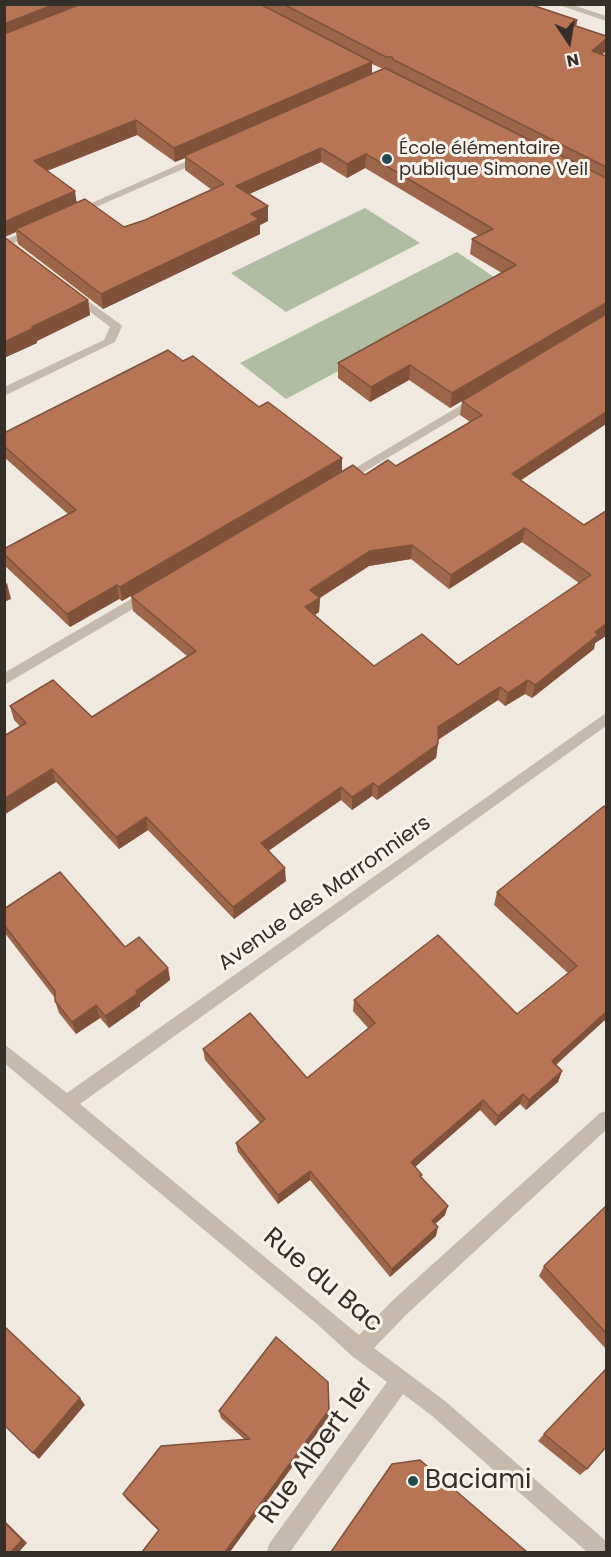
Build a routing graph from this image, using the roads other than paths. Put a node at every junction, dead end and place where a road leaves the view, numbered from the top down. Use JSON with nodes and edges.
{"nodes":[{"id":1,"x":560,"y":4,"type":"edge"},
{"id":2,"x":606,"y":19,"type":"edge"},
{"id":3,"x":215,"y":151,"type":"edge"},
{"id":4,"x":62,"y":219,"type":"edge"},
{"id":5,"x":51,"y":224,"type":"edge"},
{"id":6,"x":9,"y":246,"type":"edge"},
{"id":7,"x":61,"y":285,"type":"edge"},
{"id":8,"x":494,"y":389,"type":"edge"},
{"id":9,"x":4,"y":392,"type":"edge"},
{"id":10,"x":331,"y":486,"type":"edge"},
{"id":11,"x":158,"y":589,"type":"edge"},
{"id":12,"x":4,"y":680,"type":"edge"},
{"id":13,"x":606,"y":719,"type":"edge"},
{"id":14,"x":4,"y":1052,"type":"edge"},
{"id":15,"x":67,"y":1103,"type":"junction"},
{"id":16,"x":606,"y":1119,"type":"edge"},
{"id":17,"x":359,"y":1349,"type":"junction"},
{"id":18,"x":400,"y":1381,"type":"junction"},
{"id":19,"x":277,"y":1552,"type":"edge"},
{"id":20,"x":603,"y":1552,"type":"edge"}],
"edges":[{"from":1,"to":2,"type":"street"},
{"from":3,"to":4,"type":"street"},
{"from":5,"to":6,"type":"street"},
{"from":7,"to":9,"type":"street"},
{"from":8,"to":10,"type":"street"},
{"from":11,"to":12,"type":"street"},
{"from":13,"to":15,"type":"street","name":"Avenue des Marronniers"},
{"from":14,"to":15,"type":"street","name":"Rue du Bac"},
{"from":15,"to":17,"type":"street","name":"Rue du Bac"},
{"from":16,"to":17,"type":"street"},
{"from":17,"to":18,"type":"street","name":"Rue du Bac"},
{"from":18,"to":19,"type":"street","name":"Rue Albert 1er"},
{"from":18,"to":20,"type":"street","name":"Rue du Bac"}]}
